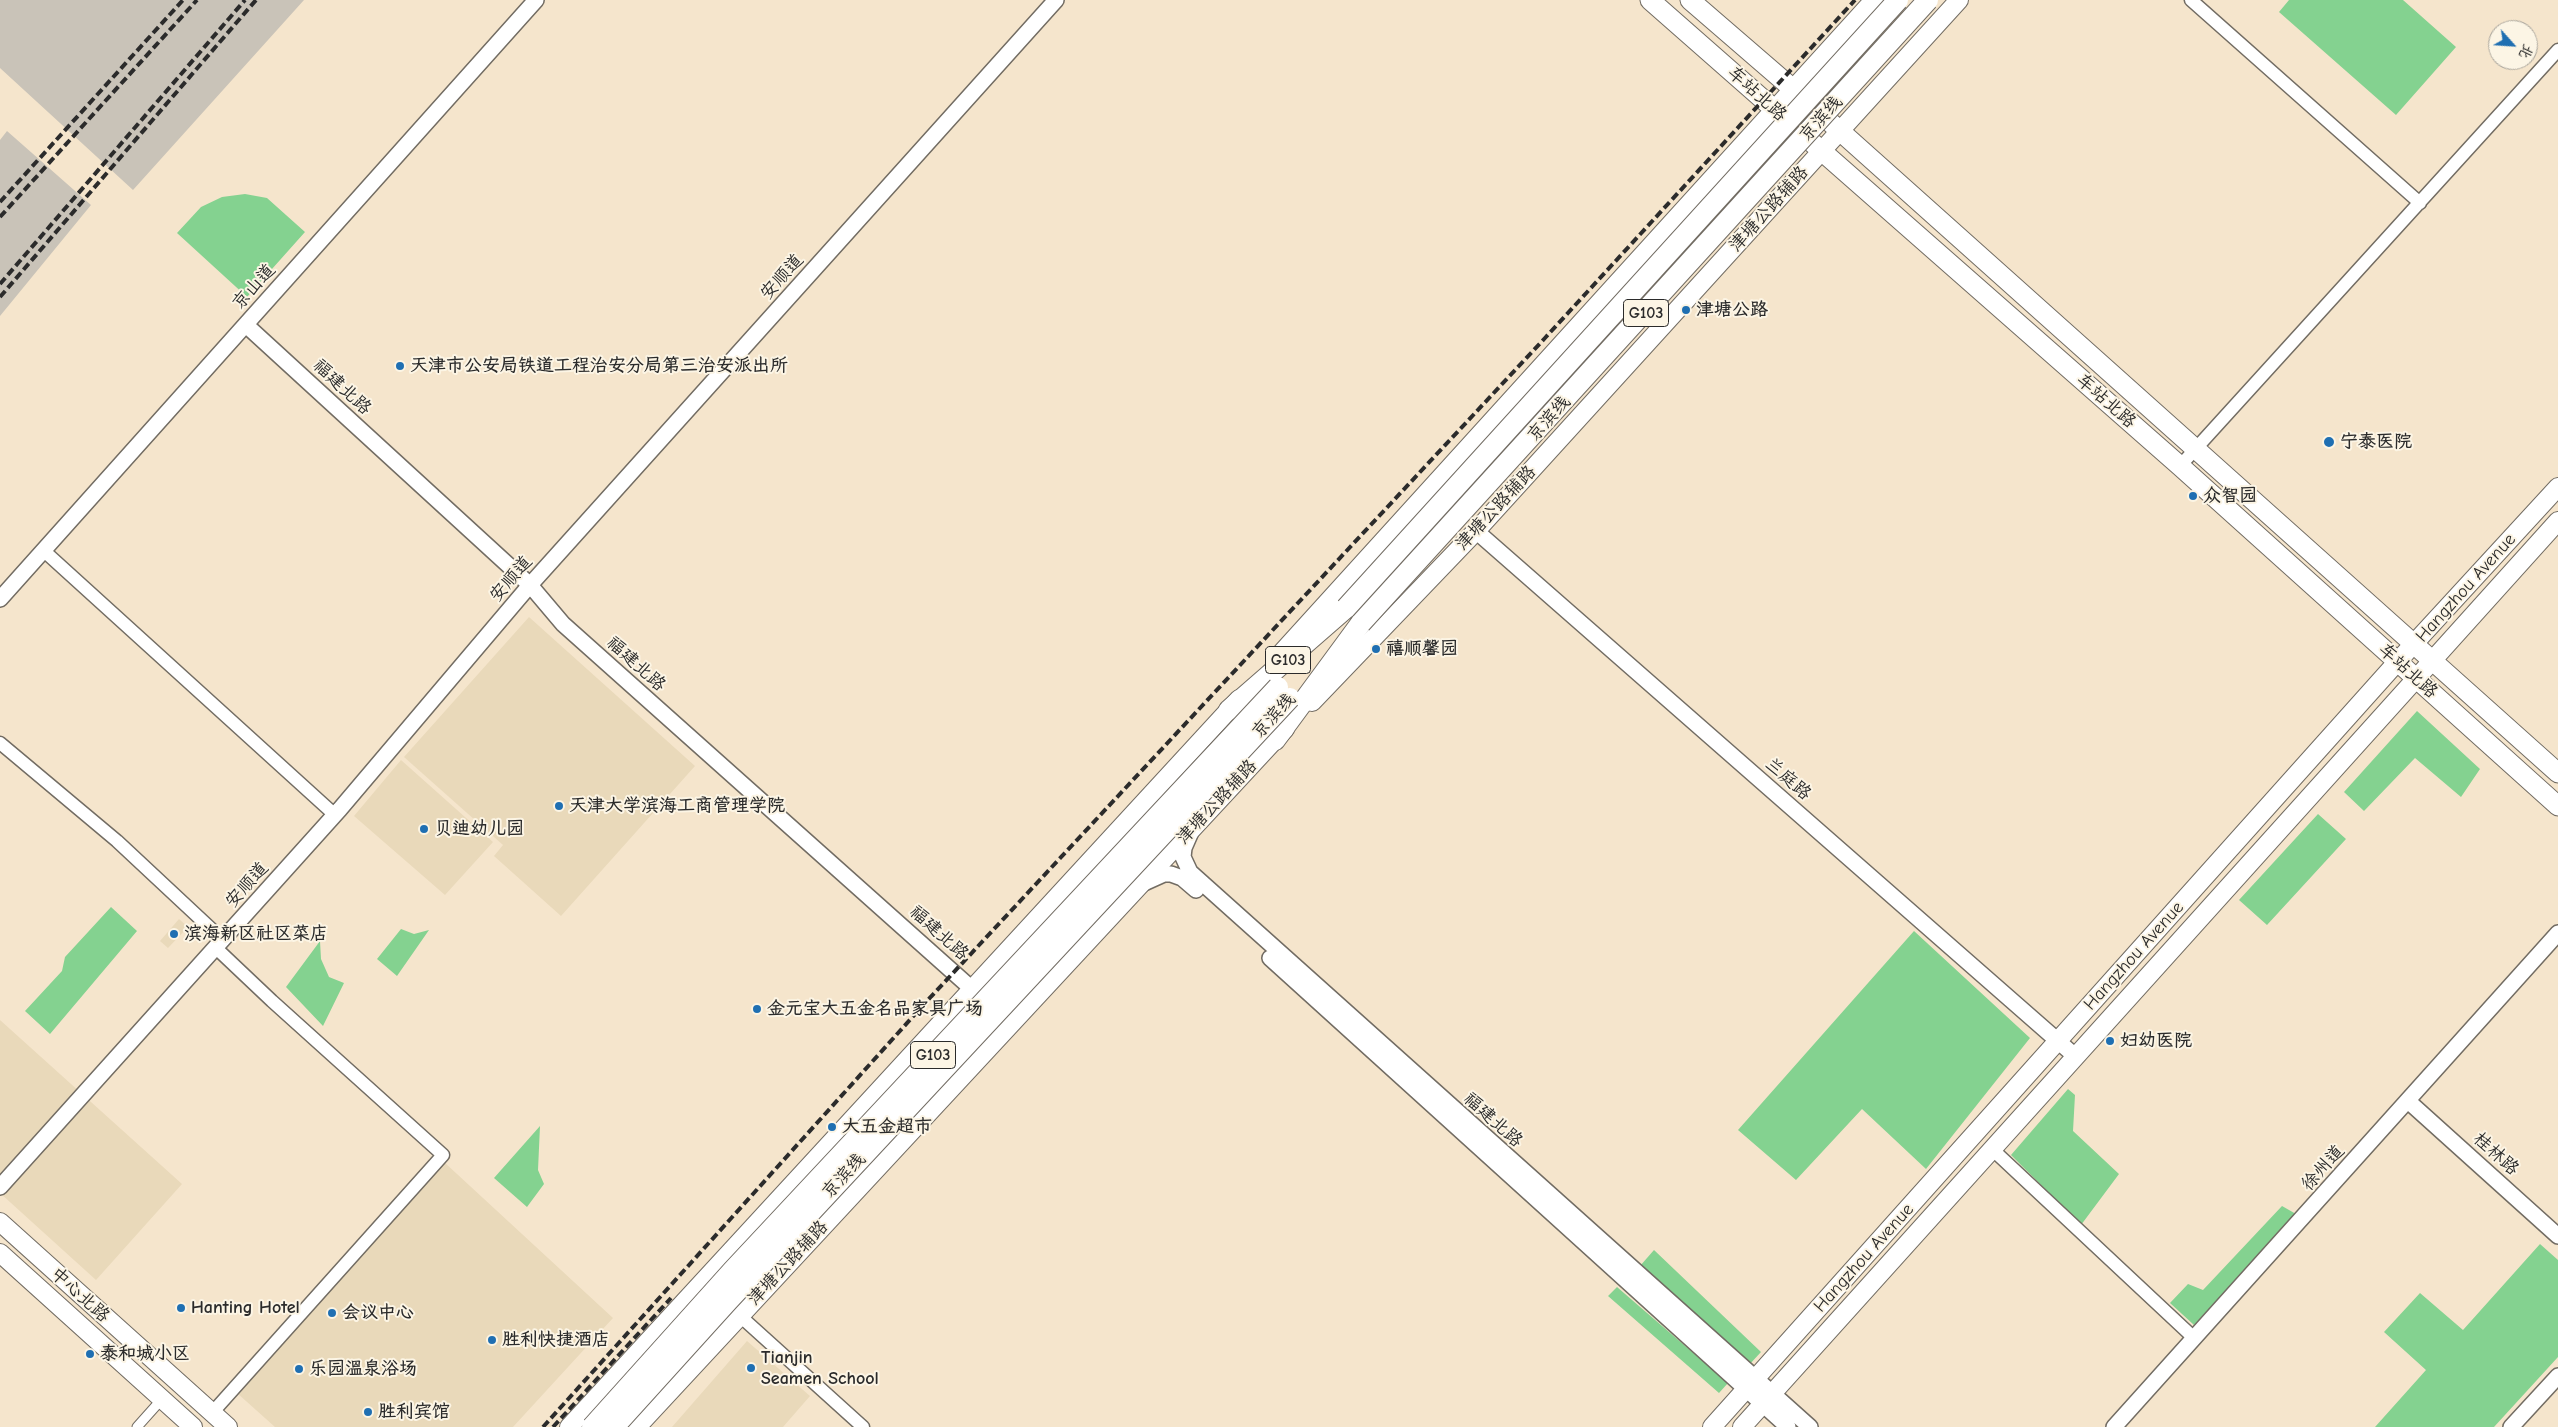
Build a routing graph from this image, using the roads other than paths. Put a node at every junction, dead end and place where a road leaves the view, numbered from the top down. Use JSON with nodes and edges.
{"nodes":[{"id":1,"x":536,"y":0,"type":"edge"},
{"id":2,"x":1056,"y":0,"type":"edge"},
{"id":3,"x":1650,"y":0,"type":"edge"},
{"id":4,"x":1690,"y":0,"type":"edge"},
{"id":5,"x":1874,"y":0,"type":"edge"},
{"id":6,"x":1898,"y":0,"type":"edge"},
{"id":7,"x":1928,"y":0,"type":"edge"},
{"id":8,"x":1959,"y":0,"type":"edge"},
{"id":9,"x":2191,"y":0,"type":"edge"},
{"id":10,"x":2558,"y":50,"type":"edge"},
{"id":11,"x":1793,"y":89,"type":"junction"},
{"id":12,"x":1774,"y":110,"type":"junction"},
{"id":13,"x":1840,"y":131,"type":"junction"},
{"id":14,"x":1822,"y":152,"type":"junction"},
{"id":15,"x":2420,"y":203,"type":"junction"},
{"id":16,"x":246,"y":325,"type":"junction"},
{"id":17,"x":2196,"y":449,"type":"junction"},
{"id":18,"x":2180,"y":466,"type":"junction"},
{"id":19,"x":2558,"y":487,"type":"edge"},
{"id":20,"x":2558,"y":521,"type":"edge"},
{"id":21,"x":1476,"y":531,"type":"junction"},
{"id":22,"x":43,"y":550,"type":"junction"},
{"id":23,"x":530,"y":585,"type":"junction"},
{"id":24,"x":0,"y":599,"type":"edge"},
{"id":25,"x":1346,"y":608,"type":"junction"},
{"id":26,"x":1362,"y":623,"type":"junction"},
{"id":27,"x":2415,"y":645,"type":"junction"},
{"id":28,"x":2432,"y":660,"type":"junction"},
{"id":29,"x":2398,"y":661,"type":"junction"},
{"id":30,"x":2415,"y":678,"type":"junction"},
{"id":31,"x":1284,"y":692,"type":"junction"},
{"id":32,"x":1230,"y":710,"type":"junction"},
{"id":33,"x":1275,"y":740,"type":"junction"},
{"id":34,"x":0,"y":743,"type":"edge"},
{"id":35,"x":2558,"y":773,"type":"edge"},
{"id":36,"x":2558,"y":806,"type":"edge"},
{"id":37,"x":335,"y":815,"type":"junction"},
{"id":38,"x":1194,"y":826,"type":"junction"},
{"id":39,"x":1138,"y":886,"type":"junction"},
{"id":40,"x":2558,"y":933,"type":"edge"},
{"id":41,"x":220,"y":944,"type":"junction"},
{"id":42,"x":972,"y":989,"type":"junction"},
{"id":43,"x":1010,"y":1023,"type":"junction"},
{"id":44,"x":2058,"y":1040,"type":"junction"},
{"id":45,"x":2076,"y":1056,"type":"junction"},
{"id":46,"x":2408,"y":1101,"type":"junction"},
{"id":47,"x":1992,"y":1149,"type":"junction"},
{"id":48,"x":0,"y":1187,"type":"edge"},
{"id":49,"x":0,"y":1222,"type":"edge"},
{"id":50,"x":2558,"y":1236,"type":"edge"},
{"id":51,"x":0,"y":1253,"type":"edge"},
{"id":52,"x":739,"y":1315,"type":"junction"},
{"id":53,"x":2194,"y":1338,"type":"junction"},
{"id":54,"x":2558,"y":1376,"type":"edge"},
{"id":55,"x":1751,"y":1384,"type":"junction"},
{"id":56,"x":162,"y":1399,"type":"junction"},
{"id":57,"x":1768,"y":1399,"type":"junction"},
{"id":58,"x":212,"y":1413,"type":"junction"},
{"id":59,"x":137,"y":1427,"type":"edge"},
{"id":60,"x":193,"y":1427,"type":"edge"},
{"id":61,"x":228,"y":1427,"type":"edge"},
{"id":62,"x":569,"y":1427,"type":"edge"},
{"id":63,"x":592,"y":1427,"type":"edge"},
{"id":64,"x":614,"y":1427,"type":"edge"},
{"id":65,"x":637,"y":1427,"type":"edge"},
{"id":66,"x":863,"y":1427,"type":"edge"},
{"id":67,"x":1712,"y":1427,"type":"edge"},
{"id":68,"x":1742,"y":1427,"type":"edge"},
{"id":69,"x":1788,"y":1427,"type":"edge"},
{"id":70,"x":1810,"y":1427,"type":"edge"},
{"id":71,"x":2114,"y":1427,"type":"edge"},
{"id":72,"x":2511,"y":1427,"type":"edge"}],
"edges":[{"from":1,"to":16,"type":"street","name":"京山道"},
{"from":2,"to":23,"type":"street","name":"安顺道"},
{"from":3,"to":12,"type":"main road","name":"车站北路"},
{"from":4,"to":11,"type":"main road","name":"车站北路"},
{"from":5,"to":11,"type":"main road","number":"G103"},
{"from":6,"to":25,"type":"highway","name":"京滨线","number":"G103","bridge":true},
{"from":7,"to":26,"type":"highway","name":"京滨线","number":"G103","bridge":true},
{"from":8,"to":13,"type":"main road","name":"津塘公路辅路"},
{"from":9,"to":15,"type":"street"},
{"from":10,"to":15,"type":"street"},
{"from":11,"to":12,"type":"main road","number":"G103"},
{"from":11,"to":13,"type":"main road","name":"车站北路"},
{"from":12,"to":14,"type":"main road","name":"车站北路"},
{"from":12,"to":32,"type":"main road","number":"G103"},
{"from":13,"to":14,"type":"main road","name":"津塘公路辅路"},
{"from":13,"to":17,"type":"main road","name":"车站北路"},
{"from":14,"to":18,"type":"main road","name":"车站北路"},
{"from":14,"to":21,"type":"main road","name":"津塘公路辅路"},
{"from":15,"to":17,"type":"street"},
{"from":16,"to":22,"type":"street","name":"京山道"},
{"from":16,"to":23,"type":"street","name":"福建北路"},
{"from":17,"to":18,"type":"street"},
{"from":17,"to":27,"type":"main road","name":"车站北路"},
{"from":18,"to":29,"type":"main road","name":"车站北路"},
{"from":19,"to":27,"type":"main road","name":"Hangzhou Avenue"},
{"from":20,"to":28,"type":"main road","name":"Hangzhou Avenue"},
{"from":21,"to":33,"type":"main road","name":"津塘公路辅路"},
{"from":21,"to":44,"type":"street","name":"兰庭路"},
{"from":22,"to":24,"type":"street","name":"京山道"},
{"from":22,"to":37,"type":"street"},
{"from":23,"to":37,"type":"street","name":"安顺道"},
{"from":23,"to":42,"type":"street","name":"福建北路"},
{"from":25,"to":31,"type":"highway","name":"京滨线","number":"G103"},
{"from":25,"to":32,"type":"highway","number":"G103"},
{"from":26,"to":31,"type":"highway","name":"京滨线","number":"G103"},
{"from":26,"to":33,"type":"highway"},
{"from":27,"to":28,"type":"main road","name":"车站北路"},
{"from":27,"to":29,"type":"main road","name":"Hangzhou Avenue"},
{"from":28,"to":30,"type":"main road","name":"Hangzhou Avenue"},
{"from":28,"to":35,"type":"main road","name":"车站北路"},
{"from":29,"to":30,"type":"main road","name":"车站北路"},
{"from":29,"to":44,"type":"main road","name":"Hangzhou Avenue"},
{"from":30,"to":36,"type":"main road","name":"车站北路"},
{"from":30,"to":45,"type":"main road","name":"Hangzhou Avenue"},
{"from":31,"to":63,"type":"highway","name":"京滨线","number":"G103","bridge":true},
{"from":31,"to":64,"type":"highway","name":"京滨线","number":"G103","bridge":true},
{"from":32,"to":42,"type":"main road","number":"G103"},
{"from":33,"to":38,"type":"main road","name":"津塘公路辅路"},
{"from":34,"to":41,"type":"street"},
{"from":37,"to":41,"type":"street","name":"安顺道"},
{"from":38,"to":39,"type":"main road","name":"津塘公路辅路"},
{"from":38,"to":55,"type":"street","name":"福建北路"},
{"from":39,"to":43,"type":"main road","name":"津塘公路辅路"},
{"from":39,"to":55,"type":"street","name":"福建北路"},
{"from":40,"to":46,"type":"street","name":"徐州道"},
{"from":41,"to":48,"type":"street","name":"安顺道"},
{"from":41,"to":58,"type":"street"},
{"from":42,"to":43,"type":"street","name":"福建北路"},
{"from":42,"to":62,"type":"main road","number":"G103"},
{"from":43,"to":52,"type":"main road","name":"津塘公路辅路"},
{"from":44,"to":45,"type":"street","name":"兰庭路"},
{"from":44,"to":55,"type":"main road","name":"Hangzhou Avenue"},
{"from":45,"to":47,"type":"main road","name":"Hangzhou Avenue"},
{"from":46,"to":50,"type":"street","name":"桂林路"},
{"from":46,"to":53,"type":"street","name":"徐州道"},
{"from":47,"to":53,"type":"street"},
{"from":47,"to":57,"type":"main road","name":"Hangzhou Avenue"},
{"from":49,"to":58,"type":"main road","name":"中心北路"},
{"from":51,"to":56,"type":"main road","name":"中心北路"},
{"from":52,"to":65,"type":"main road","name":"津塘公路辅路"},
{"from":52,"to":66,"type":"street"},
{"from":53,"to":71,"type":"street","name":"徐州道"},
{"from":54,"to":72,"type":"street"},
{"from":55,"to":57,"type":"street","name":"福建北路"},
{"from":55,"to":67,"type":"main road","name":"Hangzhou Avenue"},
{"from":56,"to":59,"type":"street"},
{"from":56,"to":60,"type":"main road","name":"中心北路"},
{"from":57,"to":68,"type":"main road","name":"Hangzhou Avenue"},
{"from":57,"to":69,"type":"street","name":"福建北路"},
{"from":57,"to":70,"type":"street","name":"福建北路"},
{"from":58,"to":61,"type":"main road","name":"中心北路"}]}
